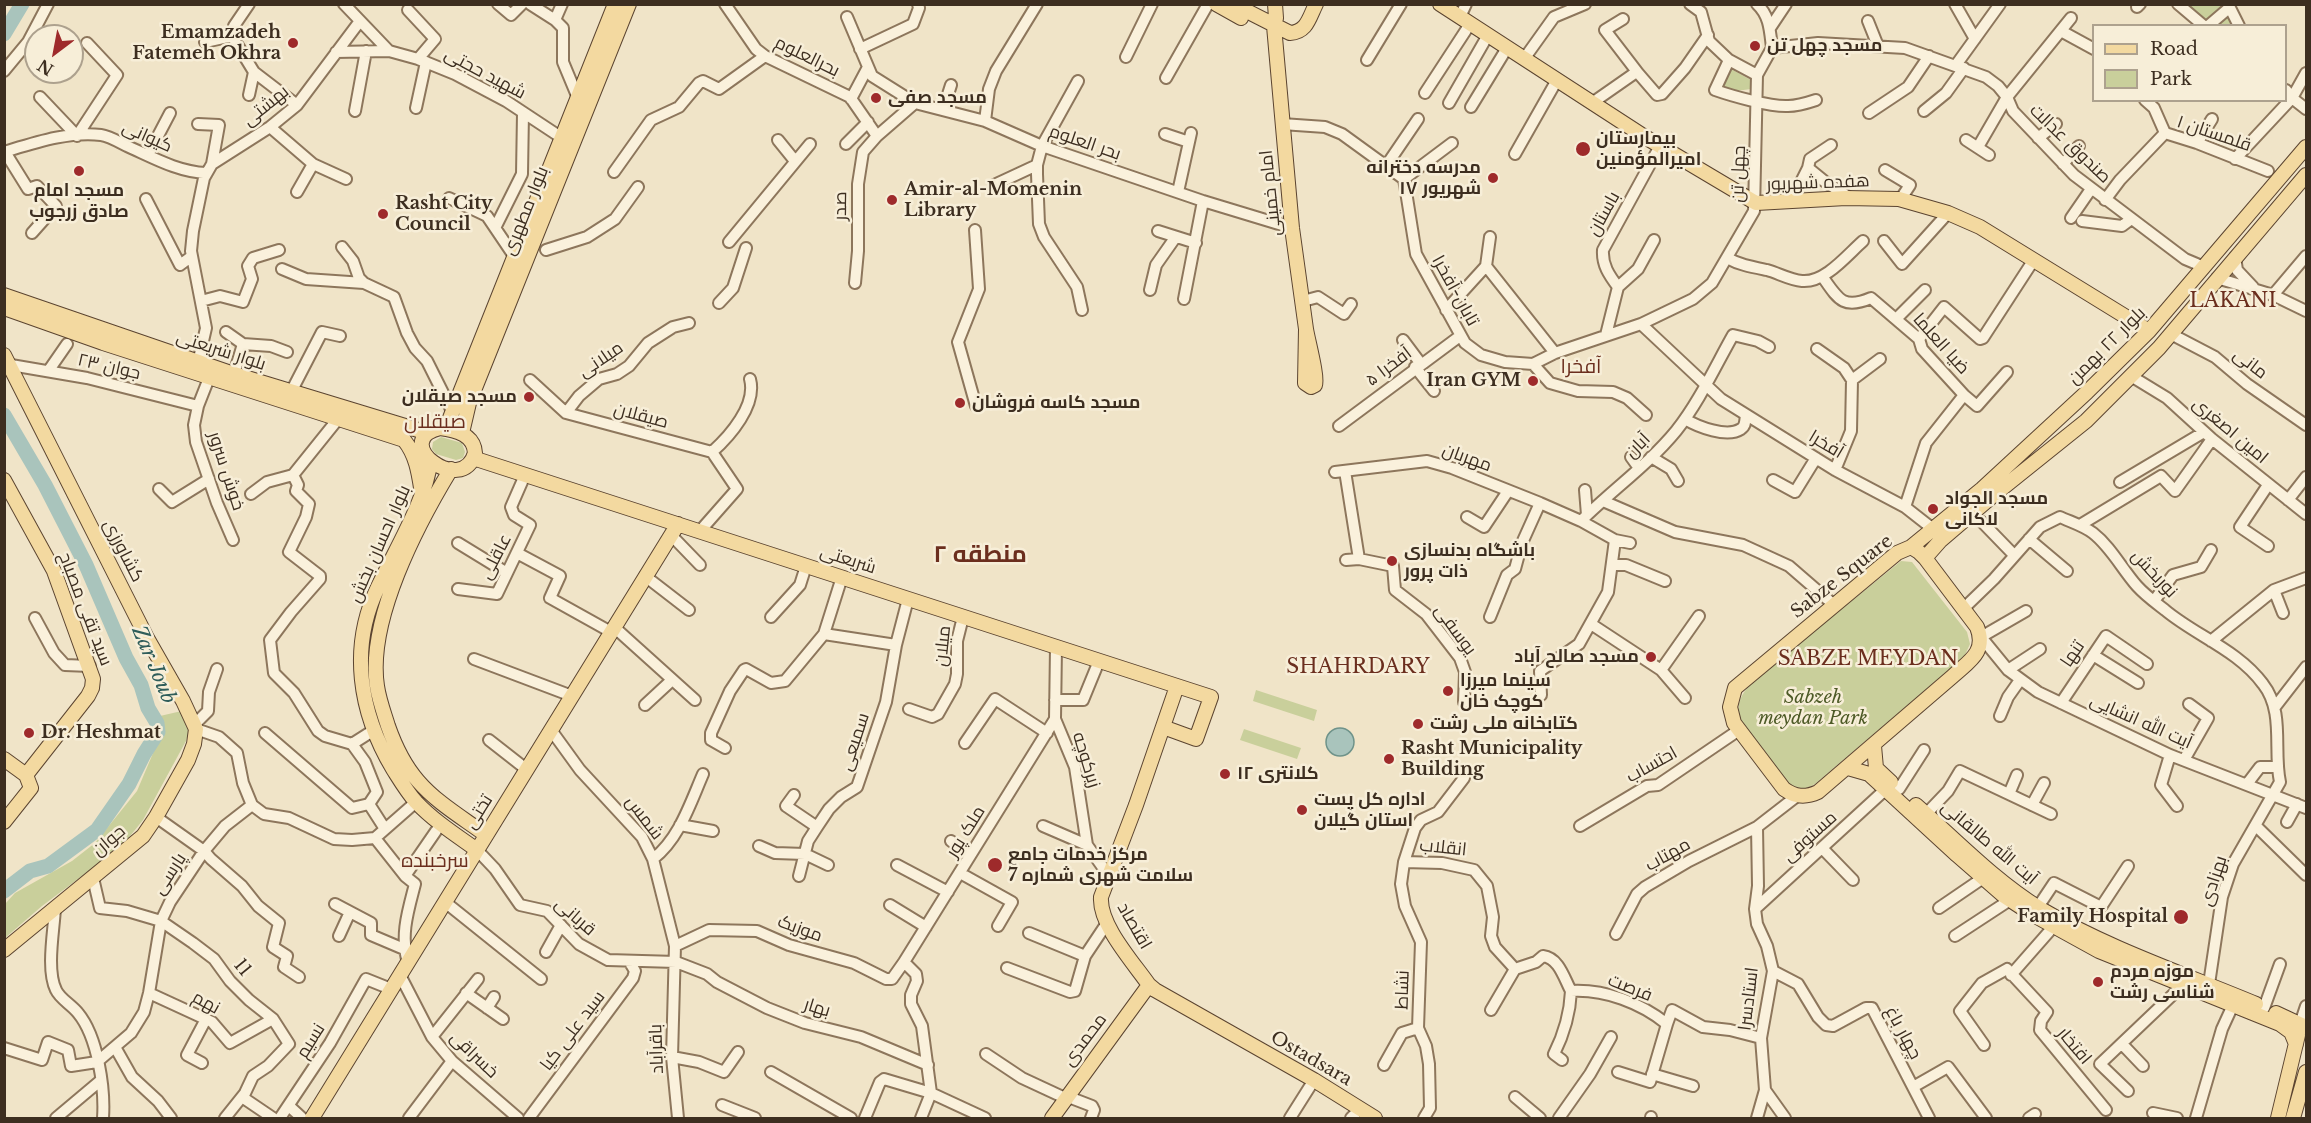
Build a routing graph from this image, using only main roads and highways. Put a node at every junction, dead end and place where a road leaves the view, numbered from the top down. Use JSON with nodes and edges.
{"nodes":[{"id":1,"x":615,"y":4,"type":"edge"},
{"id":2,"x":629,"y":4,"type":"edge"},
{"id":3,"x":1216,"y":4,"type":"edge"},
{"id":4,"x":1233,"y":4,"type":"edge"},
{"id":5,"x":1266,"y":4,"type":"edge"},
{"id":6,"x":1275,"y":4,"type":"edge"},
{"id":7,"x":1316,"y":4,"type":"edge"},
{"id":8,"x":1440,"y":4,"type":"edge"},
{"id":9,"x":1465,"y":15,"type":"edge"},
{"id":10,"x":1274,"y":26,"type":"junction"},
{"id":11,"x":2307,"y":147,"type":"edge"},
{"id":12,"x":2307,"y":175,"type":"edge"},
{"id":13,"x":2204,"y":267,"type":"junction"},
{"id":14,"x":2217,"y":278,"type":"junction"},
{"id":15,"x":4,"y":296,"type":"edge"},
{"id":16,"x":4,"y":308,"type":"edge"},
{"id":17,"x":2149,"y":331,"type":"junction"},
{"id":18,"x":7,"y":362,"type":"edge"},
{"id":19,"x":1304,"y":377,"type":"dead end"},
{"id":20,"x":446,"y":428,"type":"junction"},
{"id":21,"x":428,"y":433,"type":"junction"},
{"id":22,"x":462,"y":433,"type":"junction"},
{"id":23,"x":400,"y":434,"type":"junction"},
{"id":24,"x":2028,"y":447,"type":"junction"},
{"id":25,"x":473,"y":458,"type":"junction"},
{"id":26,"x":2038,"y":459,"type":"junction"},
{"id":27,"x":430,"y":462,"type":"junction"},
{"id":28,"x":451,"y":469,"type":"junction"},
{"id":29,"x":4,"y":480,"type":"edge"},
{"id":30,"x":422,"y":494,"type":"junction"},
{"id":31,"x":674,"y":529,"type":"junction"},
{"id":32,"x":1932,"y":536,"type":"junction"},
{"id":33,"x":1911,"y":547,"type":"junction"},
{"id":34,"x":1925,"y":558,"type":"junction"},
{"id":35,"x":1177,"y":686,"type":"junction"},
{"id":36,"x":196,"y":727,"type":"joint"},
{"id":37,"x":1163,"y":727,"type":"junction"},
{"id":38,"x":1874,"y":746,"type":"junction"},
{"id":39,"x":4,"y":759,"type":"edge"},
{"id":40,"x":1875,"y":762,"type":"junction"},
{"id":41,"x":1848,"y":768,"type":"junction"},
{"id":42,"x":1862,"y":772,"type":"junction"},
{"id":43,"x":26,"y":775,"type":"junction"},
{"id":44,"x":1893,"y":789,"type":"junction"},
{"id":45,"x":461,"y":817,"type":"junction"},
{"id":46,"x":4,"y":822,"type":"edge"},
{"id":47,"x":452,"y":832,"type":"junction"},
{"id":48,"x":486,"y":835,"type":"junction"},
{"id":49,"x":477,"y":850,"type":"junction"},
{"id":50,"x":4,"y":950,"type":"edge"},
{"id":51,"x":1149,"y":985,"type":"junction"},
{"id":52,"x":2303,"y":1026,"type":"edge"},
{"id":53,"x":1228,"y":1033,"type":"joint"},
{"id":54,"x":2296,"y":1044,"type":"junction"},
{"id":55,"x":2307,"y":1072,"type":"edge"},
{"id":56,"x":1356,"y":1114,"type":"edge"},
{"id":57,"x":312,"y":1119,"type":"edge"},
{"id":58,"x":1052,"y":1119,"type":"edge"},
{"id":59,"x":1375,"y":1119,"type":"edge"},
{"id":60,"x":2278,"y":1119,"type":"edge"},
{"id":61,"x":2293,"y":1119,"type":"edge"}],
"edges":[{"from":1,"to":20,"type":"main road","name":"بلوار مطهری"},
{"from":2,"to":22,"type":"main road","name":"بلوار مطهری"},
{"from":3,"to":10,"type":"main road"},
{"from":4,"to":10,"type":"main road"},
{"from":5,"to":10,"type":"main road"},
{"from":6,"to":10,"type":"main road","name":"امام خمینی"},
{"from":7,"to":10,"type":"main road"},
{"from":8,"to":9,"type":"main road","name":"هفده شهریور"},
{"from":9,"to":17,"type":"main road","name":"هفده شهریور"},
{"from":10,"to":19,"type":"main road","name":"امام خمینی"},
{"from":11,"to":13,"type":"main road","name":"بلوار ۲۲ بهمن"},
{"from":12,"to":14,"type":"main road","name":"بلوار ۲۲ بهمن"},
{"from":13,"to":14,"type":"main road"},
{"from":13,"to":17,"type":"main road","name":"بلوار ۲۲ بهمن"},
{"from":14,"to":26,"type":"main road","name":"بلوار ۲۲ بهمن"},
{"from":15,"to":23,"type":"main road","name":"بلوار شریعتی"},
{"from":16,"to":23,"type":"main road","name":"بلوار شریعتی"},
{"from":17,"to":24,"type":"main road","name":"بلوار ۲۲ بهمن"},
{"from":18,"to":36,"type":"main road","name":"کشاورزی"},
{"from":20,"to":21,"type":"main road"},
{"from":20,"to":22,"type":"main road"},
{"from":21,"to":23,"type":"main road","name":"بلوار شریعتی"},
{"from":21,"to":27,"type":"main road"},
{"from":22,"to":25,"type":"main road"},
{"from":23,"to":30,"type":"main road"},
{"from":24,"to":26,"type":"main road"},
{"from":24,"to":32,"type":"main road","name":"بلوار ۲۲ بهمن"},
{"from":25,"to":28,"type":"main road"},
{"from":25,"to":31,"type":"main road","name":"شریعتی"},
{"from":26,"to":32,"type":"main road","name":"بلوار ۲۲ بهمن"},
{"from":27,"to":28,"type":"main road"},
{"from":27,"to":30,"type":"main road","name":"بلوار احسان بخش"},
{"from":28,"to":45,"type":"main road","name":"بلوار احسان بخش"},
{"from":29,"to":43,"type":"main road","name":"سید تقی مصباح"},
{"from":30,"to":47,"type":"main road","name":"بلوار احسان بخش"},
{"from":31,"to":35,"type":"main road","name":"شریعتی"},
{"from":31,"to":48,"type":"main road","name":"تختی"},
{"from":32,"to":33,"type":"main road","name":"بلوار ۲۲ بهمن"},
{"from":32,"to":34,"type":"main road","name":"بلوار ۲۲ بهمن"},
{"from":33,"to":34,"type":"main road","name":"Sabze Square"},
{"from":33,"to":41,"type":"main road","name":"Sabze Square"},
{"from":34,"to":38,"type":"main road","name":"Sabze Square"},
{"from":35,"to":37,"type":"main road","name":"اقتصاد"},
{"from":35,"to":37,"type":"main road","name":"شریعتی"},
{"from":36,"to":50,"type":"main road","name":"جوان"},
{"from":37,"to":51,"type":"main road","name":"اقتصاد"},
{"from":38,"to":40,"type":"main road"},
{"from":38,"to":41,"type":"main road"},
{"from":39,"to":43,"type":"main road"},
{"from":40,"to":42,"type":"main road"},
{"from":40,"to":44,"type":"main road","name":"آیت الله طالقانی"},
{"from":41,"to":42,"type":"main road","name":"آیت الله طالقانی"},
{"from":42,"to":44,"type":"main road","name":"آیت الله طالقانی"},
{"from":43,"to":46,"type":"main road"},
{"from":44,"to":52,"type":"main road","name":"آیت الله طالقانی"},
{"from":44,"to":54,"type":"main road","name":"آیت الله طالقانی"},
{"from":45,"to":47,"type":"main road"},
{"from":45,"to":48,"type":"main road","name":"بلوار احسان بخش"},
{"from":47,"to":49,"type":"main road","name":"بلوار احسان بخش"},
{"from":48,"to":49,"type":"main road","name":"تختی"},
{"from":49,"to":57,"type":"main road","name":"تختی"},
{"from":51,"to":53,"type":"main road","name":"اقتصاد"},
{"from":51,"to":58,"type":"main road","name":"محمدی"},
{"from":52,"to":54,"type":"main road"},
{"from":53,"to":56,"type":"main road","name":"Ostadsara"},
{"from":54,"to":60,"type":"main road"},
{"from":55,"to":61,"type":"main road"},
{"from":56,"to":59,"type":"main road","name":"Ostadsara"}]}
